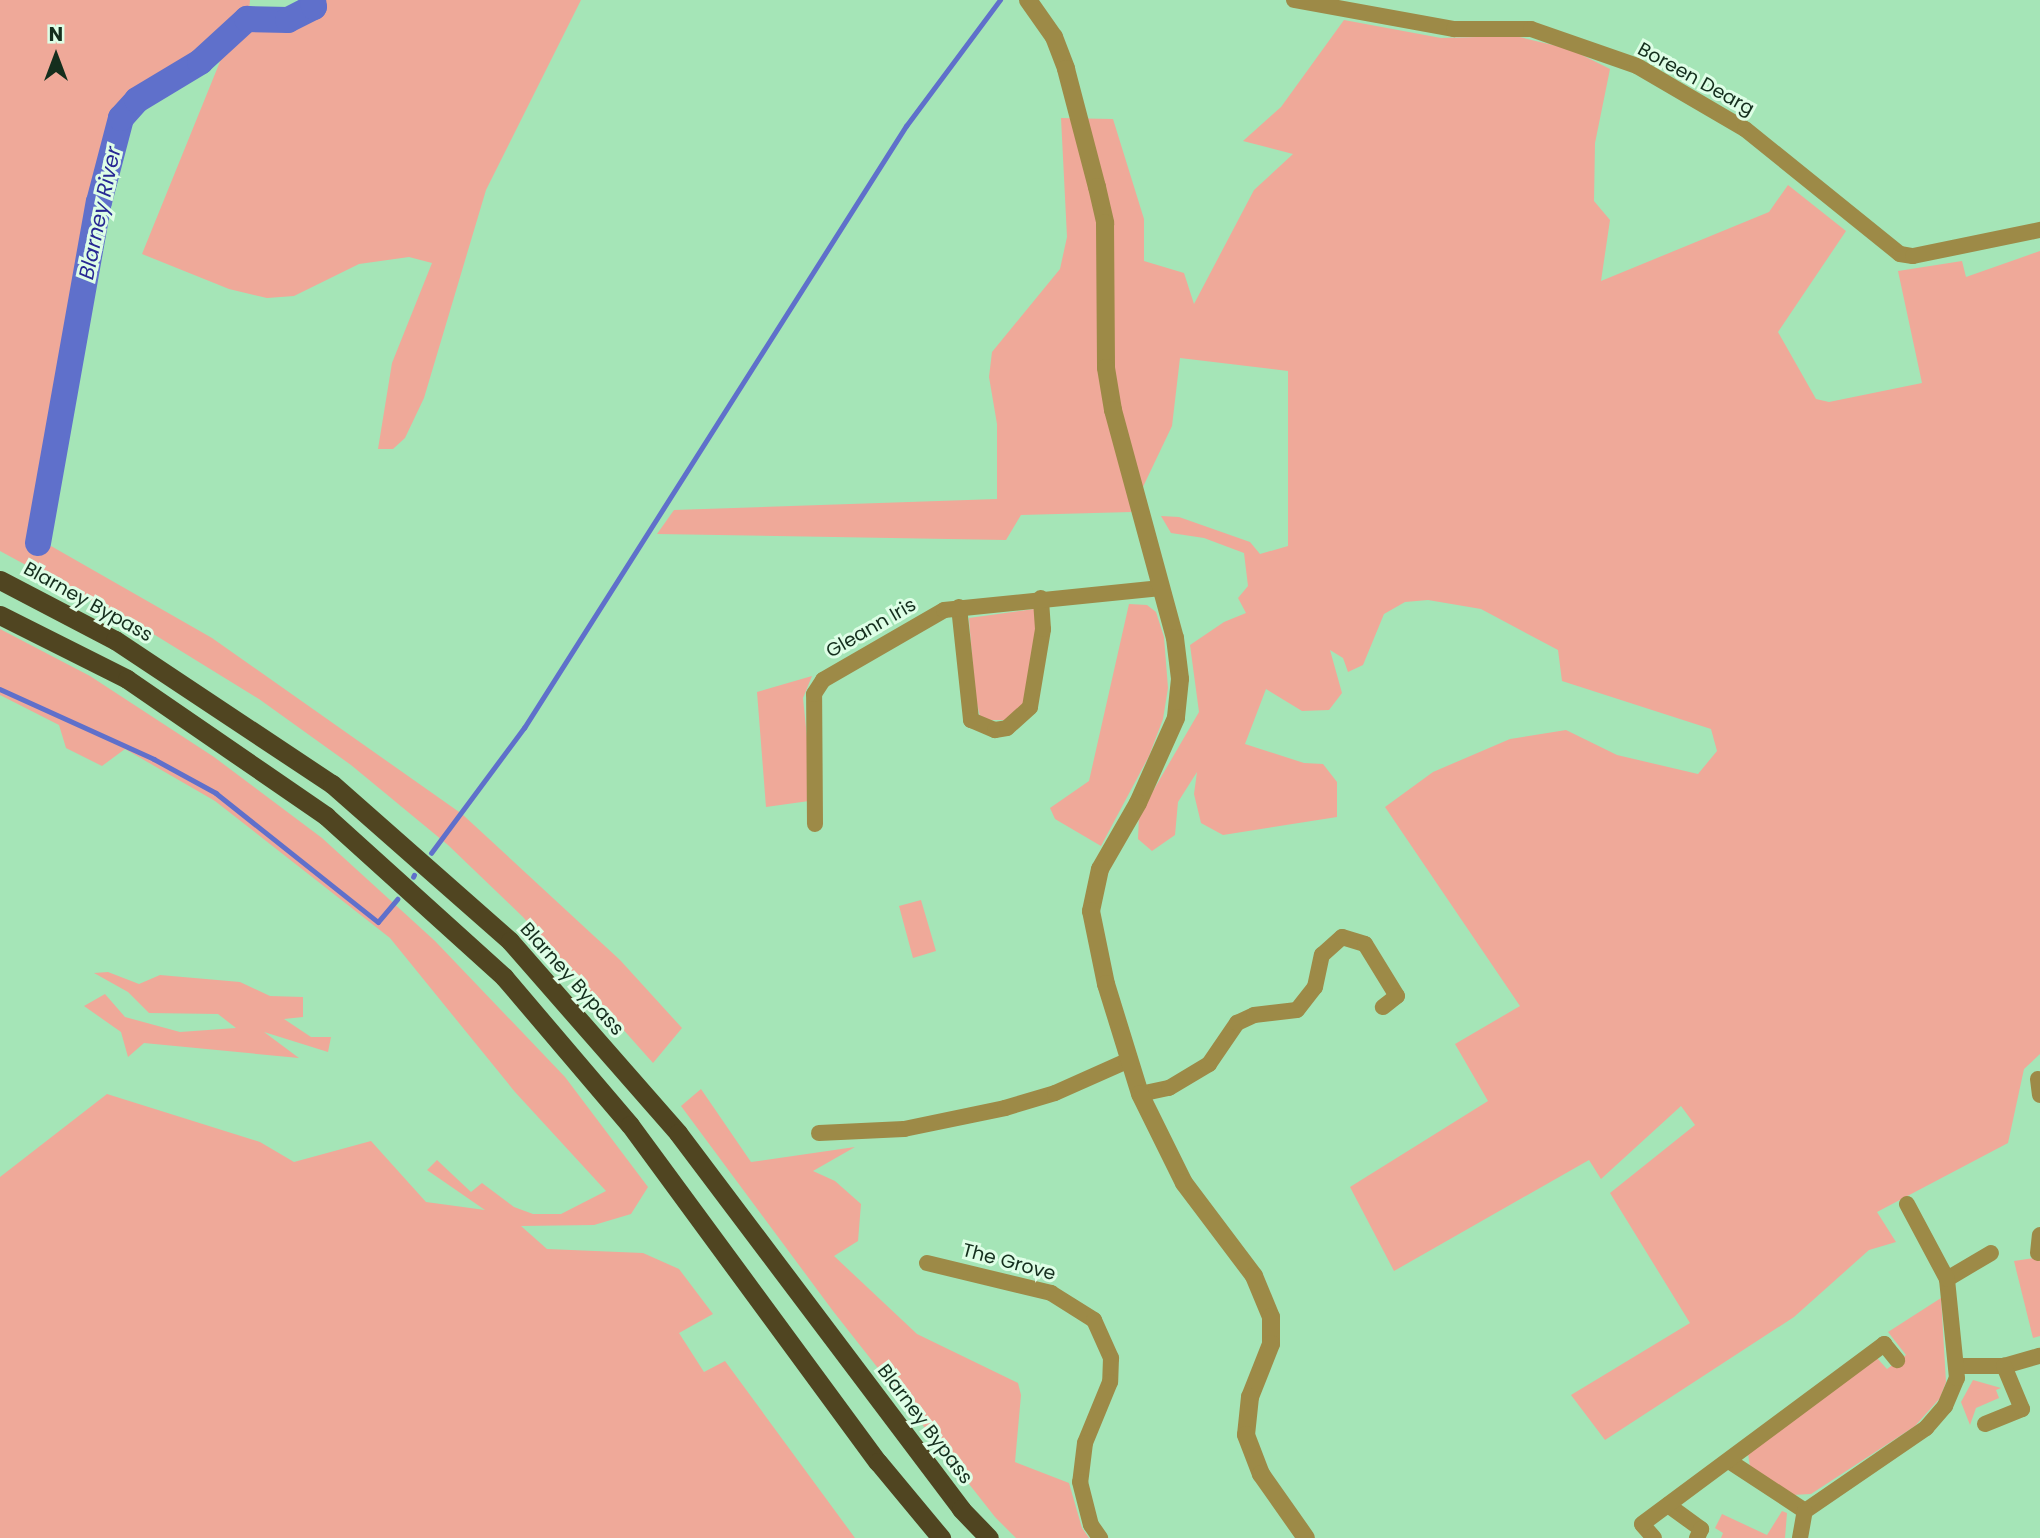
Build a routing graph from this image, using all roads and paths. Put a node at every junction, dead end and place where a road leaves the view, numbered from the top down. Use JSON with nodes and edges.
{"nodes":[{"id":1,"x":1028,"y":0,"type":"edge"},
{"id":2,"x":1294,"y":0,"type":"edge"},
{"id":3,"x":2040,"y":230,"type":"edge"},
{"id":4,"x":0,"y":580,"type":"edge"},
{"id":5,"x":1161,"y":588,"type":"junction"},
{"id":6,"x":1041,"y":598,"type":"junction"},
{"id":7,"x":959,"y":607,"type":"junction"},
{"id":8,"x":0,"y":615,"type":"edge"},
{"id":9,"x":815,"y":824,"type":"dead end"},
{"id":10,"x":1383,"y":1007,"type":"dead end"},
{"id":11,"x":1127,"y":1061,"type":"junction"},
{"id":12,"x":1140,"y":1094,"type":"junction"},
{"id":13,"x":819,"y":1133,"type":"dead end"},
{"id":14,"x":1907,"y":1204,"type":"dead end"},
{"id":15,"x":2040,"y":1235,"type":"edge"},
{"id":16,"x":1991,"y":1252,"type":"dead end"},
{"id":17,"x":2038,"y":1253,"type":"dead end"},
{"id":18,"x":927,"y":1263,"type":"dead end"},
{"id":19,"x":1947,"y":1279,"type":"junction"},
{"id":20,"x":2040,"y":1356,"type":"edge"},
{"id":21,"x":1898,"y":1360,"type":"dead end"},
{"id":22,"x":1958,"y":1366,"type":"junction"},
{"id":23,"x":2004,"y":1366,"type":"junction"},
{"id":24,"x":1985,"y":1424,"type":"dead end"},
{"id":25,"x":1729,"y":1461,"type":"junction"},
{"id":26,"x":1668,"y":1505,"type":"junction"},
{"id":27,"x":1805,"y":1511,"type":"junction"},
{"id":28,"x":941,"y":1538,"type":"edge"},
{"id":29,"x":989,"y":1538,"type":"edge"},
{"id":30,"x":1100,"y":1538,"type":"edge"},
{"id":31,"x":1306,"y":1538,"type":"edge"},
{"id":32,"x":1654,"y":1538,"type":"edge"},
{"id":33,"x":1697,"y":1538,"type":"edge"},
{"id":34,"x":1800,"y":1538,"type":"edge"}],
"edges":[{"from":1,"to":5,"type":"street"},
{"from":2,"to":3,"type":"street","name":"Boreen Dearg"},
{"from":4,"to":29,"type":"highway","name":"Blarney Bypass"},
{"from":5,"to":6,"type":"street","name":"Gleann Iris"},
{"from":5,"to":11,"type":"street"},
{"from":6,"to":7,"type":"street","name":"Gleann Iris"},
{"from":6,"to":7,"type":"street"},
{"from":7,"to":9,"type":"street","name":"Gleann Iris"},
{"from":8,"to":28,"type":"highway"},
{"from":10,"to":12,"type":"street"},
{"from":11,"to":12,"type":"street"},
{"from":11,"to":13,"type":"street"},
{"from":12,"to":31,"type":"street"},
{"from":14,"to":19,"type":"street"},
{"from":15,"to":17,"type":"street"},
{"from":16,"to":19,"type":"street"},
{"from":18,"to":30,"type":"street","name":"The Grove"},
{"from":19,"to":22,"type":"street"},
{"from":20,"to":23,"type":"street"},
{"from":21,"to":25,"type":"street"},
{"from":22,"to":23,"type":"street"},
{"from":22,"to":27,"type":"street"},
{"from":23,"to":24,"type":"street"},
{"from":25,"to":26,"type":"street"},
{"from":25,"to":27,"type":"street"},
{"from":26,"to":32,"type":"street"},
{"from":26,"to":33,"type":"street"},
{"from":27,"to":34,"type":"street"}]}
